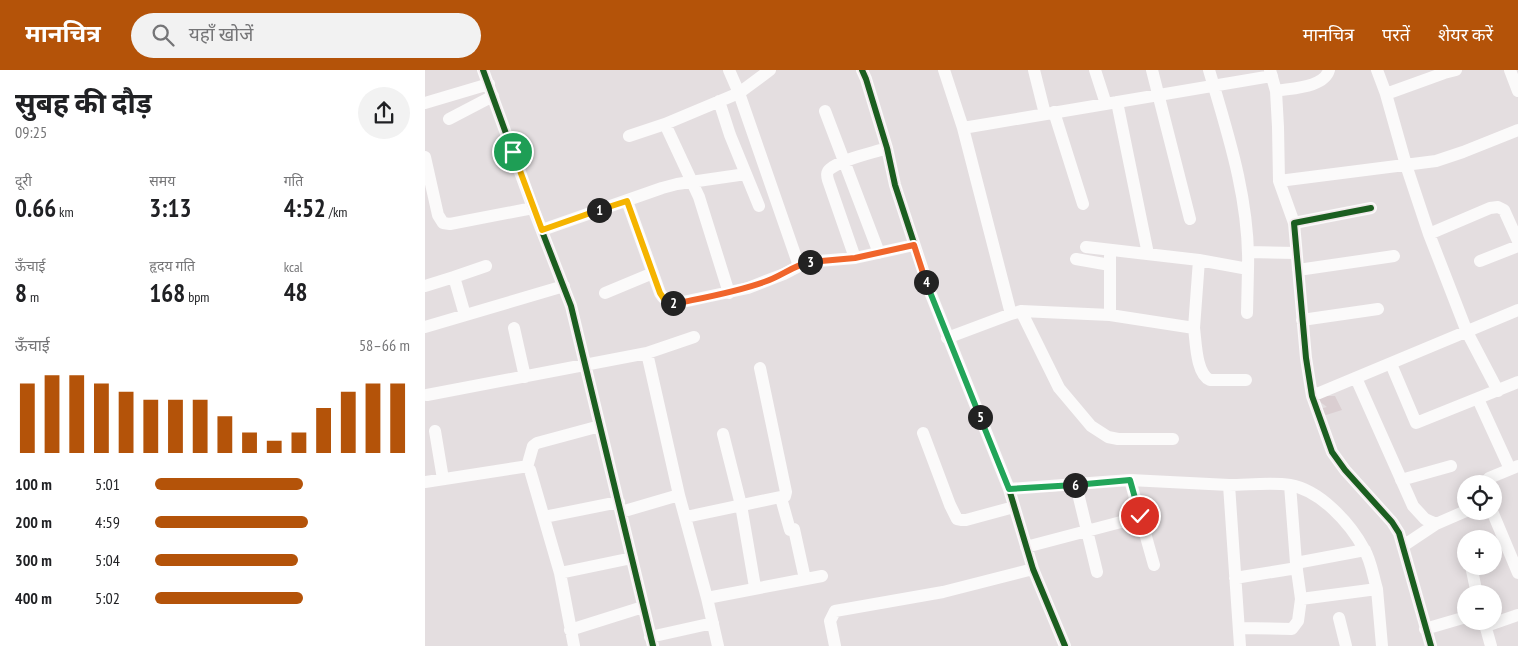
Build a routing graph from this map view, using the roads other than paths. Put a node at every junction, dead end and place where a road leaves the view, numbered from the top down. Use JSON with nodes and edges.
{"nodes":[{"id":1,"x":483,"y":70,"type":"edge"},
{"id":2,"x":729,"y":70,"type":"edge"},
{"id":3,"x":771,"y":70,"type":"edge"},
{"id":4,"x":862,"y":70,"type":"edge"},
{"id":5,"x":944,"y":70,"type":"edge"},
{"id":6,"x":1033,"y":70,"type":"edge"},
{"id":7,"x":1095,"y":70,"type":"edge"},
{"id":8,"x":1152,"y":70,"type":"edge"},
{"id":9,"x":1209,"y":70,"type":"edge"},
{"id":10,"x":1329,"y":70,"type":"edge"},
{"id":11,"x":1377,"y":70,"type":"edge"},
{"id":12,"x":1510,"y":70,"type":"edge"},
{"id":13,"x":1448,"y":71,"type":"edge"},
{"id":14,"x":1271,"y":73,"type":"edge"},
{"id":15,"x":489,"y":84,"type":"junction"},
{"id":16,"x":1214,"y":86,"type":"junction"},
{"id":17,"x":1276,"y":91,"type":"junction"},
{"id":18,"x":1518,"y":91,"type":"edge"},
{"id":19,"x":739,"y":93,"type":"junction"},
{"id":20,"x":1385,"y":94,"type":"junction"},
{"id":21,"x":1159,"y":95,"type":"junction"},
{"id":22,"x":493,"y":96,"type":"junction"},
{"id":23,"x":719,"y":101,"type":"junction"},
{"id":24,"x":425,"y":103,"type":"edge"},
{"id":25,"x":1111,"y":103,"type":"junction"},
{"id":26,"x":825,"y":111,"type":"dead end"},
{"id":27,"x":1050,"y":113,"type":"junction"},
{"id":28,"x":449,"y":119,"type":"dead end"},
{"id":29,"x":665,"y":124,"type":"junction"},
{"id":30,"x":963,"y":128,"type":"junction"},
{"id":31,"x":1518,"y":130,"type":"edge"},
{"id":32,"x":629,"y":136,"type":"dead end"},
{"id":33,"x":887,"y":148,"type":"junction"},
{"id":34,"x":425,"y":157,"type":"edge"},
{"id":35,"x":844,"y":162,"type":"junction"},
{"id":36,"x":1406,"y":165,"type":"junction"},
{"id":37,"x":746,"y":174,"type":"junction"},
{"id":38,"x":1279,"y":181,"type":"junction"},
{"id":39,"x":693,"y":183,"type":"junction"},
{"id":40,"x":627,"y":201,"type":"junction"},
{"id":41,"x":1083,"y":204,"type":"dead end"},
{"id":42,"x":759,"y":206,"type":"dead end"},
{"id":43,"x":533,"y":208,"type":"junction"},
{"id":44,"x":1371,"y":208,"type":"dead end"},
{"id":45,"x":1189,"y":219,"type":"dead end"},
{"id":46,"x":1294,"y":223,"type":"junction"},
{"id":47,"x":542,"y":230,"type":"junction"},
{"id":48,"x":1429,"y":234,"type":"junction"},
{"id":49,"x":1518,"y":241,"type":"edge"},
{"id":50,"x":914,"y":245,"type":"junction"},
{"id":51,"x":1518,"y":246,"type":"edge"},
{"id":52,"x":1086,"y":247,"type":"dead end"},
{"id":53,"x":1110,"y":250,"type":"junction"},
{"id":54,"x":1248,"y":252,"type":"junction"},
{"id":55,"x":879,"y":253,"type":"junction"},
{"id":56,"x":1296,"y":253,"type":"junction"},
{"id":57,"x":1148,"y":254,"type":"junction"},
{"id":58,"x":1394,"y":256,"type":"dead end"},
{"id":59,"x":855,"y":258,"type":"junction"},
{"id":60,"x":1076,"y":259,"type":"dead end"},
{"id":61,"x":1199,"y":260,"type":"junction"},
{"id":62,"x":1480,"y":261,"type":"dead end"},
{"id":63,"x":1110,"y":265,"type":"junction"},
{"id":64,"x":486,"y":266,"type":"dead end"},
{"id":65,"x":799,"y":266,"type":"junction"},
{"id":66,"x":1248,"y":269,"type":"junction"},
{"id":67,"x":1298,"y":270,"type":"junction"},
{"id":68,"x":653,"y":273,"type":"junction"},
{"id":69,"x":454,"y":277,"type":"junction"},
{"id":70,"x":425,"y":286,"type":"edge"},
{"id":71,"x":564,"y":286,"type":"junction"},
{"id":72,"x":605,"y":292,"type":"dead end"},
{"id":73,"x":729,"y":293,"type":"junction"},
{"id":74,"x":1378,"y":309,"type":"dead end"},
{"id":75,"x":1518,"y":310,"type":"edge"},
{"id":76,"x":1016,"y":313,"type":"junction"},
{"id":77,"x":1247,"y":313,"type":"dead end"},
{"id":78,"x":465,"y":315,"type":"junction"},
{"id":79,"x":1110,"y":315,"type":"junction"},
{"id":80,"x":1302,"y":320,"type":"junction"},
{"id":81,"x":425,"y":327,"type":"edge"},
{"id":82,"x":514,"y":328,"type":"dead end"},
{"id":83,"x":1195,"y":328,"type":"junction"},
{"id":84,"x":1467,"y":332,"type":"junction"},
{"id":85,"x":694,"y":336,"type":"dead end"},
{"id":86,"x":947,"y":338,"type":"junction"},
{"id":87,"x":647,"y":353,"type":"junction"},
{"id":88,"x":1391,"y":364,"type":"junction"},
{"id":89,"x":585,"y":366,"type":"junction"},
{"id":90,"x":760,"y":368,"type":"dead end"},
{"id":91,"x":525,"y":377,"type":"junction"},
{"id":92,"x":1356,"y":378,"type":"junction"},
{"id":93,"x":1245,"y":380,"type":"dead end"},
{"id":94,"x":1518,"y":382,"type":"edge"},
{"id":95,"x":1498,"y":391,"type":"junction"},
{"id":96,"x":427,"y":395,"type":"dead end"},
{"id":97,"x":1312,"y":396,"type":"junction"},
{"id":98,"x":1478,"y":399,"type":"junction"},
{"id":99,"x":600,"y":426,"type":"junction"},
{"id":100,"x":435,"y":431,"type":"dead end"},
{"id":101,"x":923,"y":433,"type":"dead end"},
{"id":102,"x":723,"y":434,"type":"dead end"},
{"id":103,"x":1173,"y":439,"type":"dead end"},
{"id":104,"x":1451,"y":466,"type":"dead end"},
{"id":105,"x":527,"y":467,"type":"junction"},
{"id":106,"x":1514,"y":467,"type":"edge"},
{"id":107,"x":1496,"y":475,"type":"edge"},
{"id":108,"x":443,"y":479,"type":"junction"},
{"id":109,"x":1130,"y":480,"type":"junction"},
{"id":110,"x":1401,"y":480,"type":"junction"},
{"id":111,"x":425,"y":482,"type":"edge"},
{"id":112,"x":1076,"y":485,"type":"junction"},
{"id":113,"x":1229,"y":485,"type":"junction"},
{"id":114,"x":1290,"y":485,"type":"junction"},
{"id":115,"x":1009,"y":489,"type":"junction"},
{"id":116,"x":679,"y":495,"type":"junction"},
{"id":117,"x":781,"y":498,"type":"junction"},
{"id":118,"x":741,"y":505,"type":"junction"},
{"id":119,"x":620,"y":507,"type":"junction"},
{"id":120,"x":1014,"y":507,"type":"junction"},
{"id":121,"x":1457,"y":515,"type":"edge"},
{"id":122,"x":1140,"y":516,"type":"junction"},
{"id":123,"x":544,"y":517,"type":"junction"},
{"id":124,"x":686,"y":517,"type":"junction"},
{"id":125,"x":1496,"y":520,"type":"edge"},
{"id":126,"x":1436,"y":524,"type":"junction"},
{"id":127,"x":1087,"y":530,"type":"junction"},
{"id":128,"x":1403,"y":546,"type":"junction"},
{"id":129,"x":1026,"y":547,"type":"junction"},
{"id":130,"x":1365,"y":550,"type":"junction"},
{"id":131,"x":632,"y":558,"type":"junction"},
{"id":132,"x":1154,"y":565,"type":"dead end"},
{"id":133,"x":1296,"y":565,"type":"junction"},
{"id":134,"x":1033,"y":569,"type":"junction"},
{"id":135,"x":1097,"y":572,"type":"dead end"},
{"id":136,"x":560,"y":573,"type":"junction"},
{"id":137,"x":1518,"y":573,"type":"edge"},
{"id":138,"x":822,"y":576,"type":"dead end"},
{"id":139,"x":1235,"y":578,"type":"junction"},
{"id":140,"x":805,"y":579,"type":"junction"},
{"id":141,"x":755,"y":587,"type":"junction"},
{"id":142,"x":1377,"y":589,"type":"junction"},
{"id":143,"x":707,"y":598,"type":"junction"},
{"id":144,"x":1301,"y":599,"type":"junction"},
{"id":145,"x":643,"y":607,"type":"junction"},
{"id":146,"x":1518,"y":615,"type":"edge"},
{"id":147,"x":1339,"y":618,"type":"dead end"},
{"id":148,"x":1502,"y":619,"type":"edge"},
{"id":149,"x":1457,"y":620,"type":"edge"},
{"id":150,"x":713,"y":623,"type":"junction"},
{"id":151,"x":1239,"y":628,"type":"junction"},
{"id":152,"x":1425,"y":629,"type":"junction"},
{"id":153,"x":570,"y":630,"type":"junction"},
{"id":154,"x":1487,"y":630,"type":"edge"},
{"id":155,"x":651,"y":641,"type":"edge"},
{"id":156,"x":574,"y":646,"type":"edge"},
{"id":157,"x":718,"y":646,"type":"edge"},
{"id":158,"x":835,"y":646,"type":"edge"},
{"id":159,"x":1065,"y":646,"type":"edge"},
{"id":160,"x":1240,"y":646,"type":"edge"},
{"id":161,"x":1346,"y":646,"type":"edge"},
{"id":162,"x":1382,"y":646,"type":"edge"},
{"id":163,"x":1431,"y":646,"type":"edge"},
{"id":164,"x":1491,"y":646,"type":"edge"}],
"edges":[{"from":1,"to":15,"type":"street"},
{"from":2,"to":19,"type":"street"},
{"from":3,"to":19,"type":"street"},
{"from":4,"to":33,"type":"street"},
{"from":5,"to":30,"type":"street"},
{"from":6,"to":27,"type":"street"},
{"from":7,"to":25,"type":"street"},
{"from":8,"to":21,"type":"street"},
{"from":9,"to":16,"type":"street"},
{"from":10,"to":17,"type":"street"},
{"from":11,"to":20,"type":"street"},
{"from":12,"to":18,"type":"street"},
{"from":13,"to":20,"type":"street"},
{"from":14,"to":16,"type":"street"},
{"from":14,"to":17,"type":"street"},
{"from":15,"to":22,"type":"street"},
{"from":15,"to":24,"type":"street"},
{"from":16,"to":21,"type":"street"},
{"from":16,"to":54,"type":"street"},
{"from":17,"to":38,"type":"street"},
{"from":19,"to":23,"type":"street"},
{"from":19,"to":65,"type":"street"},
{"from":20,"to":36,"type":"street"},
{"from":21,"to":25,"type":"street"},
{"from":21,"to":45,"type":"street"},
{"from":22,"to":28,"type":"street"},
{"from":22,"to":43,"type":"street"},
{"from":23,"to":29,"type":"street"},
{"from":23,"to":37,"type":"street"},
{"from":25,"to":27,"type":"street"},
{"from":25,"to":57,"type":"street"},
{"from":26,"to":35,"type":"street"},
{"from":27,"to":30,"type":"street"},
{"from":27,"to":41,"type":"street"},
{"from":29,"to":32,"type":"street"},
{"from":29,"to":39,"type":"street"},
{"from":30,"to":76,"type":"street"},
{"from":31,"to":36,"type":"street"},
{"from":33,"to":35,"type":"street"},
{"from":33,"to":50,"type":"street"},
{"from":34,"to":43,"type":"street"},
{"from":35,"to":55,"type":"street"},
{"from":35,"to":59,"type":"street"},
{"from":36,"to":38,"type":"street"},
{"from":36,"to":48,"type":"street"},
{"from":37,"to":39,"type":"street"},
{"from":37,"to":42,"type":"street"},
{"from":38,"to":46,"type":"street"},
{"from":39,"to":40,"type":"street"},
{"from":39,"to":73,"type":"street"},
{"from":40,"to":47,"type":"street"},
{"from":40,"to":68,"type":"street"},
{"from":43,"to":47,"type":"street"},
{"from":44,"to":46,"type":"street"},
{"from":46,"to":56,"type":"street"},
{"from":47,"to":71,"type":"street"},
{"from":48,"to":49,"type":"street"},
{"from":48,"to":84,"type":"street"},
{"from":50,"to":55,"type":"street"},
{"from":50,"to":86,"type":"street"},
{"from":51,"to":62,"type":"street"},
{"from":52,"to":53,"type":"street"},
{"from":53,"to":57,"type":"street"},
{"from":53,"to":63,"type":"street"},
{"from":54,"to":56,"type":"street"},
{"from":54,"to":66,"type":"street"},
{"from":55,"to":59,"type":"street"},
{"from":56,"to":67,"type":"street"},
{"from":57,"to":61,"type":"street"},
{"from":58,"to":67,"type":"street"},
{"from":59,"to":65,"type":"street"},
{"from":60,"to":63,"type":"street"},
{"from":61,"to":66,"type":"street"},
{"from":61,"to":83,"type":"street"},
{"from":63,"to":79,"type":"street"},
{"from":64,"to":69,"type":"street"},
{"from":65,"to":73,"type":"street"},
{"from":66,"to":77,"type":"street"},
{"from":67,"to":80,"type":"street"},
{"from":68,"to":72,"type":"street"},
{"from":68,"to":73,"type":"street"},
{"from":69,"to":70,"type":"street"},
{"from":69,"to":78,"type":"street"},
{"from":71,"to":78,"type":"street"},
{"from":71,"to":89,"type":"street"},
{"from":74,"to":80,"type":"street"},
{"from":75,"to":84,"type":"street"},
{"from":76,"to":79,"type":"street"},
{"from":76,"to":86,"type":"street"},
{"from":76,"to":103,"type":"street"},
{"from":78,"to":81,"type":"street"},
{"from":79,"to":83,"type":"street"},
{"from":80,"to":97,"type":"street"},
{"from":82,"to":91,"type":"street"},
{"from":83,"to":93,"type":"street"},
{"from":84,"to":88,"type":"street"},
{"from":84,"to":95,"type":"street"},
{"from":85,"to":87,"type":"street"},
{"from":86,"to":115,"type":"street"},
{"from":87,"to":89,"type":"street"},
{"from":87,"to":116,"type":"street"},
{"from":88,"to":92,"type":"street"},
{"from":88,"to":98,"type":"street"},
{"from":89,"to":91,"type":"street"},
{"from":89,"to":99,"type":"street"},
{"from":90,"to":117,"type":"street"},
{"from":91,"to":96,"type":"street"},
{"from":92,"to":97,"type":"street"},
{"from":92,"to":110,"type":"street"},
{"from":94,"to":95,"type":"street"},
{"from":95,"to":98,"type":"street"},
{"from":97,"to":128,"type":"street"},
{"from":98,"to":106,"type":"street"},
{"from":99,"to":105,"type":"street"},
{"from":99,"to":119,"type":"street"},
{"from":100,"to":108,"type":"street"},
{"from":101,"to":120,"type":"street"},
{"from":102,"to":118,"type":"street"},
{"from":104,"to":110,"type":"street"},
{"from":105,"to":108,"type":"street"},
{"from":105,"to":123,"type":"street"},
{"from":106,"to":107,"type":"street"},
{"from":108,"to":111,"type":"street"},
{"from":109,"to":112,"type":"street"},
{"from":109,"to":113,"type":"street"},
{"from":109,"to":122,"type":"street"},
{"from":110,"to":126,"type":"street"},
{"from":112,"to":115,"type":"street"},
{"from":112,"to":127,"type":"street"},
{"from":113,"to":114,"type":"street"},
{"from":113,"to":139,"type":"street"},
{"from":114,"to":130,"type":"street"},
{"from":114,"to":133,"type":"street"},
{"from":115,"to":120,"type":"street"},
{"from":116,"to":119,"type":"street"},
{"from":116,"to":124,"type":"street"},
{"from":117,"to":118,"type":"street"},
{"from":117,"to":140,"type":"street"},
{"from":118,"to":124,"type":"street"},
{"from":118,"to":141,"type":"street"},
{"from":119,"to":123,"type":"street"},
{"from":119,"to":131,"type":"street"},
{"from":120,"to":129,"type":"street"},
{"from":121,"to":126,"type":"street"},
{"from":122,"to":127,"type":"street"},
{"from":122,"to":132,"type":"street"},
{"from":123,"to":136,"type":"street"},
{"from":124,"to":143,"type":"street"},
{"from":125,"to":137,"type":"street"},
{"from":126,"to":128,"type":"street"},
{"from":127,"to":129,"type":"street"},
{"from":127,"to":135,"type":"street"},
{"from":128,"to":152,"type":"street"},
{"from":129,"to":134,"type":"street"},
{"from":130,"to":133,"type":"street"},
{"from":130,"to":142,"type":"street"},
{"from":131,"to":136,"type":"street"},
{"from":131,"to":145,"type":"street"},
{"from":133,"to":139,"type":"street"},
{"from":133,"to":144,"type":"street"},
{"from":134,"to":158,"type":"street"},
{"from":134,"to":159,"type":"street"},
{"from":136,"to":153,"type":"street"},
{"from":138,"to":140,"type":"street"},
{"from":139,"to":151,"type":"street"},
{"from":140,"to":141,"type":"street"},
{"from":141,"to":143,"type":"street"},
{"from":142,"to":144,"type":"street"},
{"from":142,"to":162,"type":"street"},
{"from":143,"to":150,"type":"street"},
{"from":144,"to":151,"type":"street"},
{"from":145,"to":153,"type":"street"},
{"from":145,"to":155,"type":"street"},
{"from":146,"to":148,"type":"street"},
{"from":147,"to":161,"type":"street"},
{"from":149,"to":152,"type":"street"},
{"from":150,"to":155,"type":"street"},
{"from":150,"to":157,"type":"street"},
{"from":151,"to":160,"type":"street"},
{"from":152,"to":163,"type":"street"},
{"from":153,"to":156,"type":"street"},
{"from":154,"to":164,"type":"street"}]}
